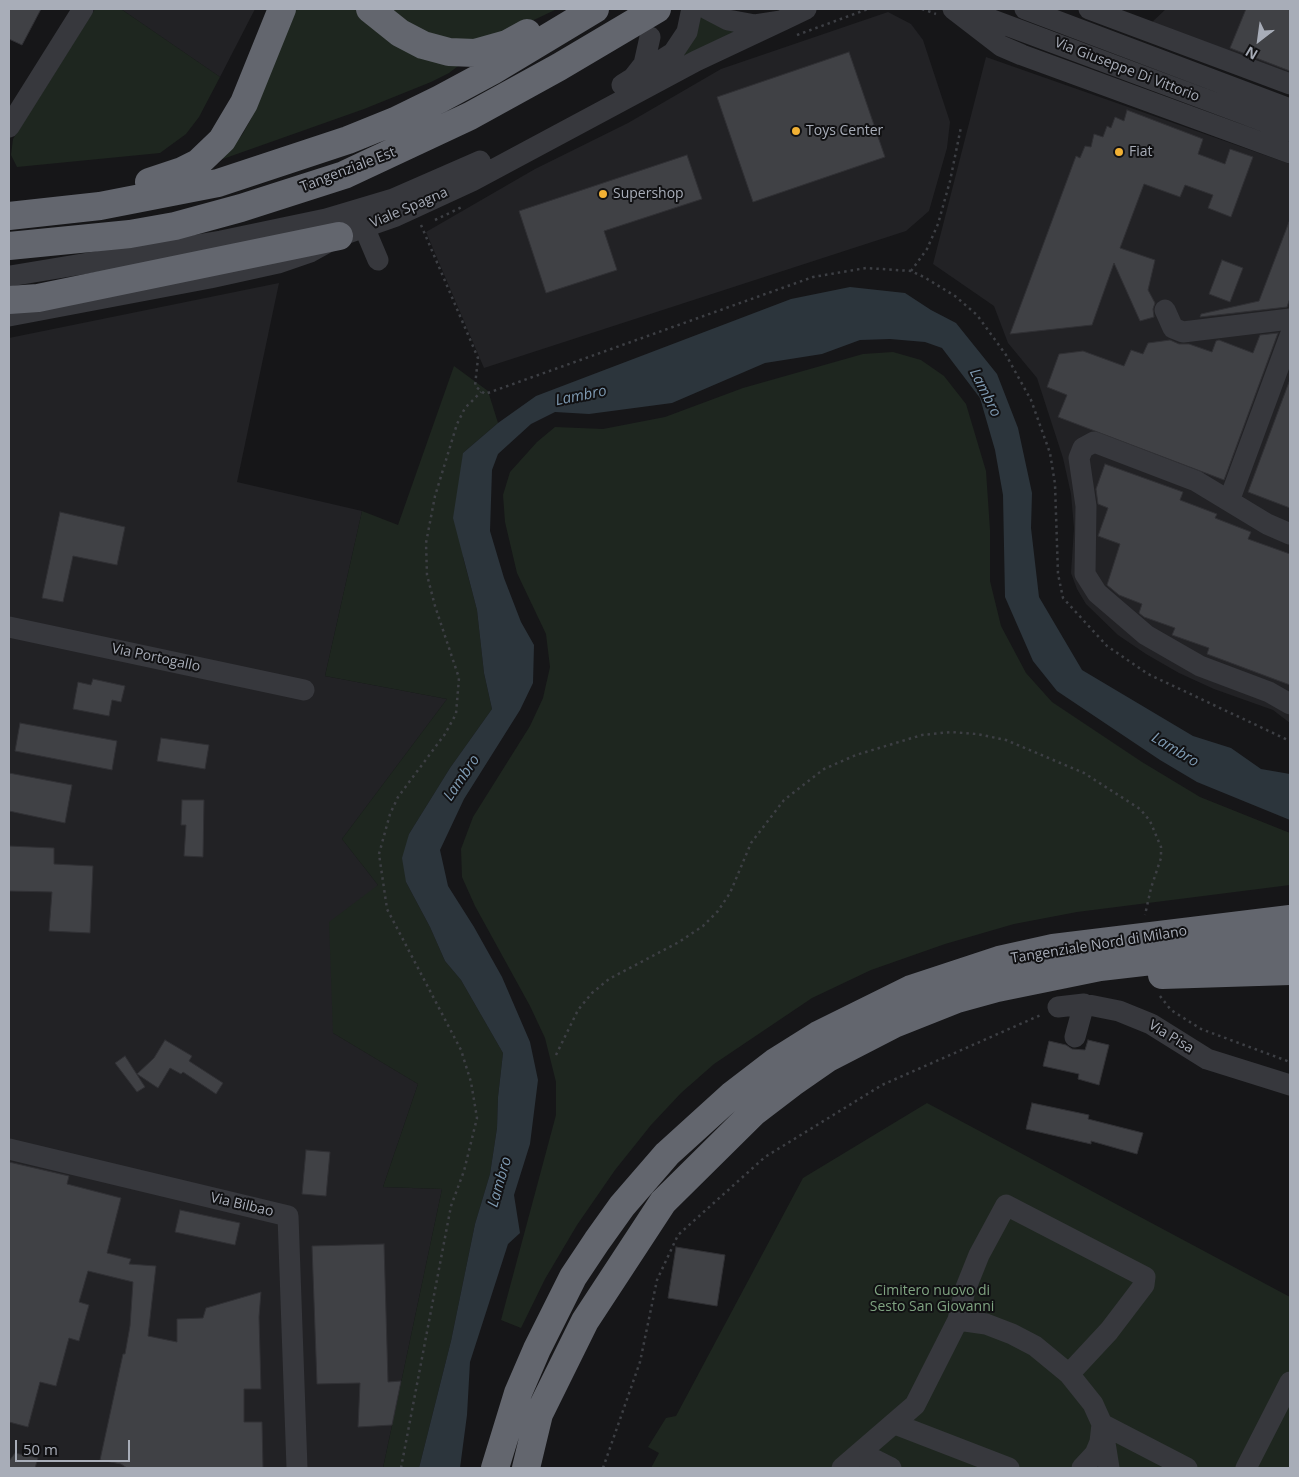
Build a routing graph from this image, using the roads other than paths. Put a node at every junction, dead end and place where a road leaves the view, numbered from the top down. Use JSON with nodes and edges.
{"nodes":[{"id":1,"x":83,"y":9,"type":"edge"},
{"id":2,"x":282,"y":9,"type":"edge"},
{"id":3,"x":370,"y":9,"type":"edge"},
{"id":4,"x":657,"y":9,"type":"edge"},
{"id":5,"x":819,"y":9,"type":"edge"},
{"id":6,"x":953,"y":9,"type":"edge"},
{"id":7,"x":963,"y":9,"type":"edge"},
{"id":8,"x":1025,"y":9,"type":"edge"},
{"id":9,"x":1089,"y":9,"type":"edge"},
{"id":10,"x":585,"y":11,"type":"edge"},
{"id":11,"x":699,"y":11,"type":"edge"},
{"id":12,"x":794,"y":15,"type":"edge"},
{"id":13,"x":1135,"y":16,"type":"edge"},
{"id":14,"x":650,"y":37,"type":"dead end"},
{"id":15,"x":631,"y":81,"type":"junction"},
{"id":16,"x":1290,"y":84,"type":"edge"},
{"id":17,"x":1290,"y":109,"type":"edge"},
{"id":18,"x":9,"y":127,"type":"edge"},
{"id":19,"x":1290,"y":131,"type":"edge"},
{"id":20,"x":1290,"y":153,"type":"edge"},
{"id":21,"x":9,"y":200,"type":"edge"},
{"id":22,"x":9,"y":216,"type":"edge"},
{"id":23,"x":351,"y":232,"type":"junction"},
{"id":24,"x":9,"y":246,"type":"edge"},
{"id":25,"x":378,"y":260,"type":"dead end"},
{"id":26,"x":9,"y":288,"type":"edge"},
{"id":27,"x":1166,"y":310,"type":"dead end"},
{"id":28,"x":9,"y":316,"type":"edge"},
{"id":29,"x":1290,"y":319,"type":"edge"},
{"id":30,"x":1290,"y":336,"type":"edge"},
{"id":31,"x":1229,"y":501,"type":"junction"},
{"id":32,"x":1290,"y":534,"type":"edge"},
{"id":33,"x":9,"y":627,"type":"edge"},
{"id":34,"x":304,"y":690,"type":"dead end"},
{"id":35,"x":1290,"y":704,"type":"edge"},
{"id":36,"x":1290,"y":908,"type":"edge"},
{"id":37,"x":1290,"y":919,"type":"edge"},
{"id":38,"x":1290,"y":945,"type":"edge"},
{"id":39,"x":1203,"y":952,"type":"junction"},
{"id":40,"x":1098,"y":964,"type":"junction"},
{"id":41,"x":1290,"y":971,"type":"edge"},
{"id":42,"x":1084,"y":1004,"type":"junction"},
{"id":43,"x":1058,"y":1007,"type":"road end"},
{"id":44,"x":1075,"y":1037,"type":"dead end"},
{"id":45,"x":1290,"y":1085,"type":"edge"},
{"id":46,"x":9,"y":1149,"type":"edge"},
{"id":47,"x":958,"y":1320,"type":"junction"},
{"id":48,"x":1069,"y":1374,"type":"junction"},
{"id":49,"x":1290,"y":1382,"type":"edge"},
{"id":50,"x":896,"y":1424,"type":"junction"},
{"id":51,"x":1102,"y":1424,"type":"junction"},
{"id":52,"x":297,"y":1468,"type":"edge"},
{"id":53,"x":494,"y":1468,"type":"edge"},
{"id":54,"x":526,"y":1468,"type":"edge"},
{"id":55,"x":842,"y":1468,"type":"edge"},
{"id":56,"x":870,"y":1468,"type":"edge"},
{"id":57,"x":891,"y":1468,"type":"edge"},
{"id":58,"x":1009,"y":1468,"type":"edge"},
{"id":59,"x":1082,"y":1468,"type":"edge"},
{"id":60,"x":1109,"y":1468,"type":"edge"},
{"id":61,"x":1187,"y":1468,"type":"edge"},
{"id":62,"x":1246,"y":1468,"type":"edge"}],
"edges":[{"from":1,"to":18,"type":"street"},
{"from":2,"to":21,"type":"highway"},
{"from":3,"to":10,"type":"highway"},
{"from":4,"to":24,"type":"highway","name":"Tangenziale Est"},
{"from":5,"to":12,"type":"street"},
{"from":6,"to":20,"type":"street"},
{"from":7,"to":19,"type":"street","name":"Via Giuseppe Di Vittorio"},
{"from":8,"to":17,"type":"street","name":"Via Giuseppe Di Vittorio"},
{"from":9,"to":13,"type":"street"},
{"from":10,"to":22,"type":"highway","name":"Tangenziale Est"},
{"from":11,"to":12,"type":"street"},
{"from":11,"to":15,"type":"street","name":"Viale Spagna"},
{"from":12,"to":23,"type":"street","name":"Viale Spagna"},
{"from":13,"to":16,"type":"street"},
{"from":14,"to":15,"type":"street"},
{"from":15,"to":26,"type":"street","name":"Viale Spagna"},
{"from":23,"to":25,"type":"street"},
{"from":23,"to":26,"type":"highway"},
{"from":23,"to":28,"type":"street","name":"Viale Spagna"},
{"from":27,"to":29,"type":"street"},
{"from":30,"to":31,"type":"street"},
{"from":31,"to":32,"type":"street"},
{"from":31,"to":35,"type":"street"},
{"from":33,"to":34,"type":"street","name":"Via Portogallo"},
{"from":36,"to":39,"type":"highway"},
{"from":37,"to":39,"type":"highway","name":"Tangenziale Nord di Milano"},
{"from":38,"to":39,"type":"highway","name":"Tangenziale Nord di Milano"},
{"from":39,"to":40,"type":"highway","name":"Tangenziale Nord di Milano"},
{"from":39,"to":40,"type":"highway"},
{"from":39,"to":41,"type":"highway"},
{"from":40,"to":53,"type":"highway","name":"Tangenziale Nord di Milano"},
{"from":40,"to":54,"type":"highway"},
{"from":42,"to":43,"type":"street","name":"Via Pisa"},
{"from":42,"to":44,"type":"street"},
{"from":42,"to":45,"type":"street","name":"Via Pisa"},
{"from":46,"to":52,"type":"street","name":"Via Bilbao"},
{"from":47,"to":48,"type":"street"},
{"from":47,"to":48,"type":"street"},
{"from":47,"to":50,"type":"street"},
{"from":48,"to":51,"type":"street"},
{"from":49,"to":62,"type":"street"},
{"from":50,"to":55,"type":"street"},
{"from":50,"to":58,"type":"street"},
{"from":51,"to":59,"type":"street"},
{"from":51,"to":60,"type":"street"},
{"from":51,"to":61,"type":"street"},
{"from":56,"to":57,"type":"street"}]}
